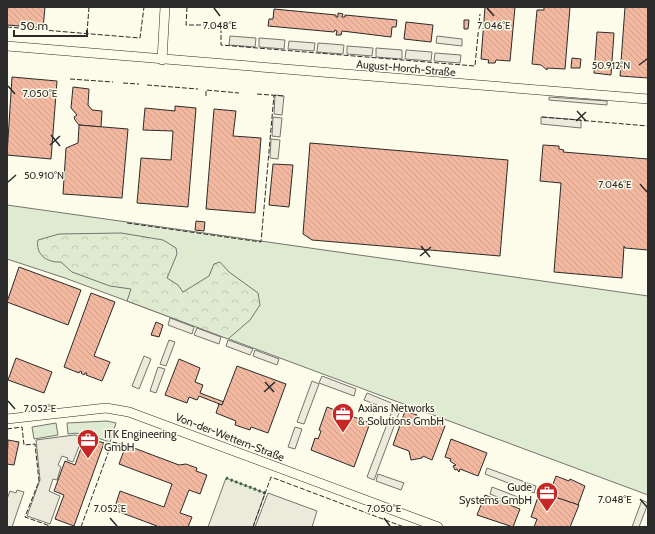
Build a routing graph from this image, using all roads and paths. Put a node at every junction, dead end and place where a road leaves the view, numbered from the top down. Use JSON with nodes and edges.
{"nodes":[{"id":1,"x":165,"y":7,"type":"edge"},
{"id":2,"x":7,"y":46,"type":"edge"},
{"id":3,"x":162,"y":60,"type":"junction"},
{"id":4,"x":648,"y":98,"type":"edge"},
{"id":5,"x":7,"y":418,"type":"edge"},
{"id":6,"x":438,"y":527,"type":"edge"}],
"edges":[{"from":1,"to":3,"type":"street"},
{"from":2,"to":3,"type":"street","name":"August-Horch-Straße"},
{"from":3,"to":4,"type":"street","name":"August-Horch-Straße"},
{"from":5,"to":6,"type":"street","name":"Von-der-Wettern-Straße"}]}
